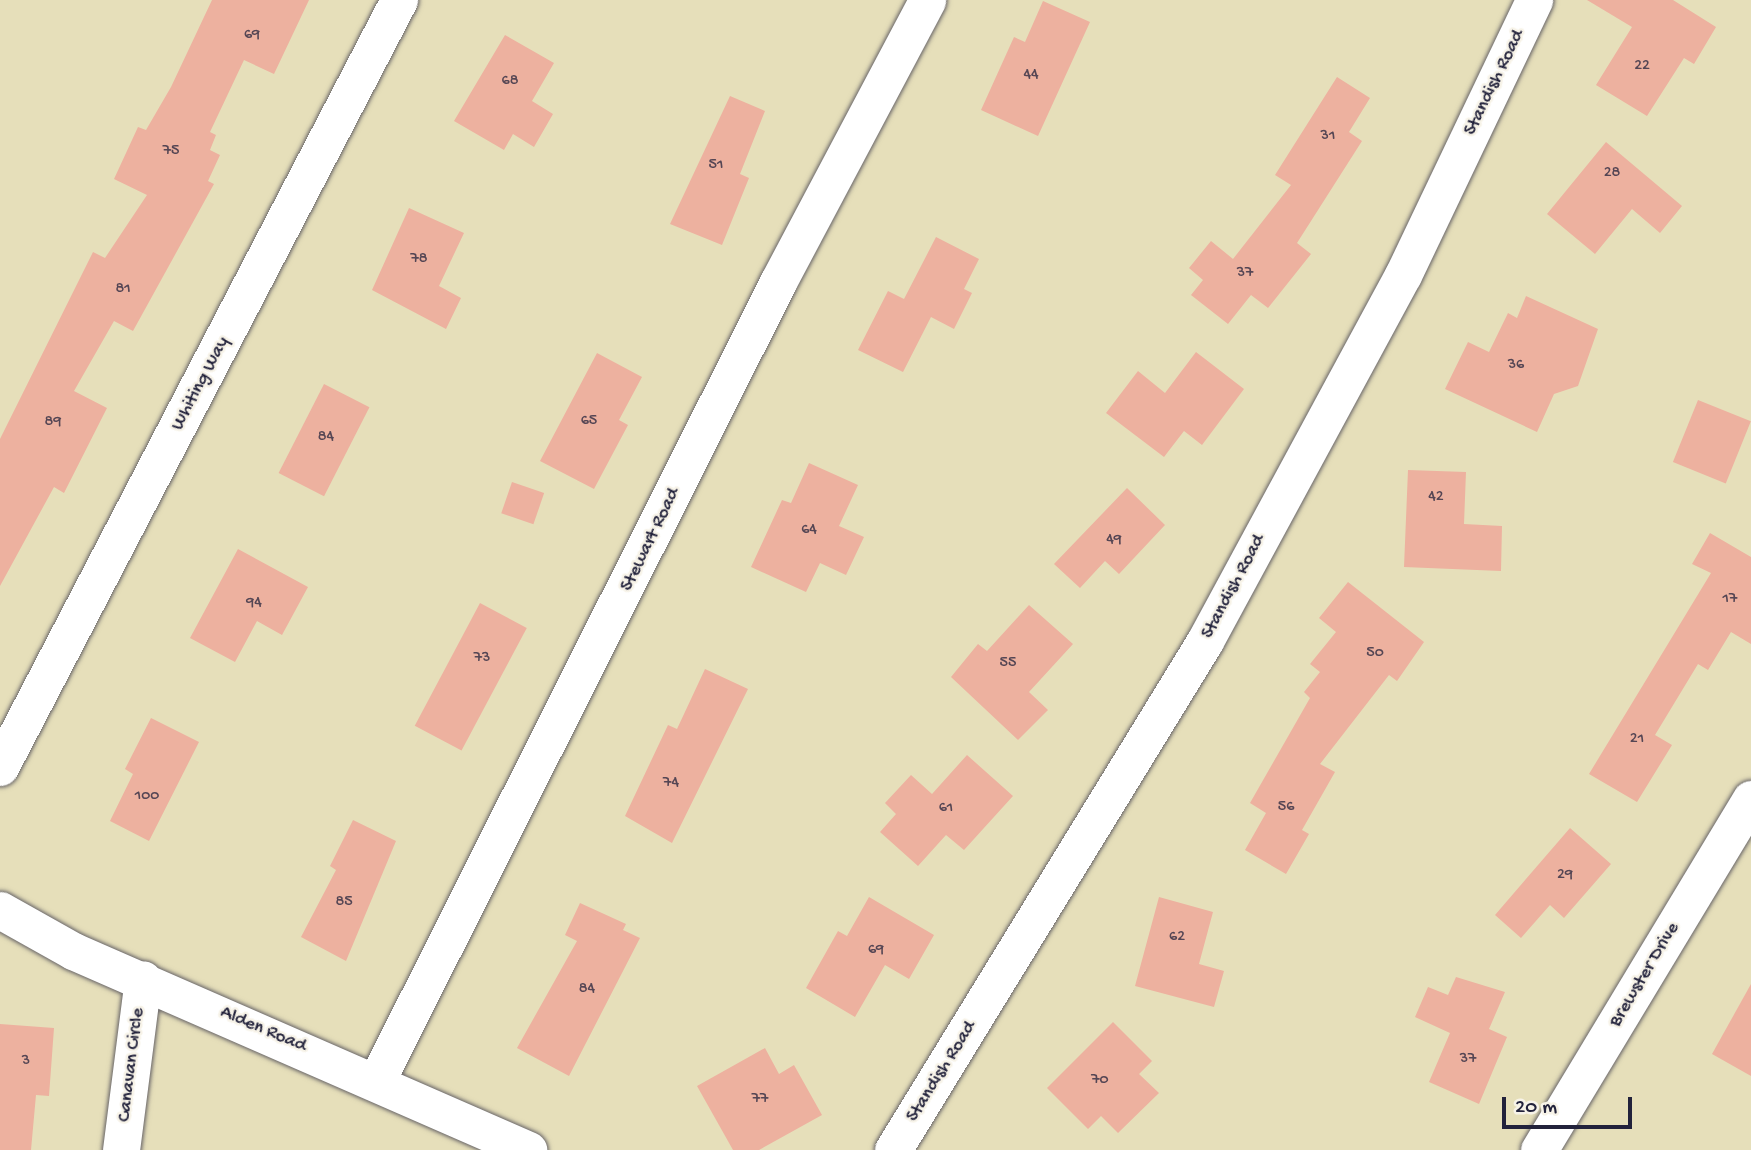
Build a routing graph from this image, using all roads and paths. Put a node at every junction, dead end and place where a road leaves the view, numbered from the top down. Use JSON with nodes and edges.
{"nodes":[{"id":1,"x":399,"y":0,"type":"edge"},
{"id":2,"x":927,"y":0,"type":"edge"},
{"id":3,"x":1534,"y":0,"type":"edge"},
{"id":4,"x":0,"y":768,"type":"edge"},
{"id":5,"x":1751,"y":799,"type":"edge"},
{"id":6,"x":0,"y":909,"type":"edge"},
{"id":7,"x":142,"y":979,"type":"junction"},
{"id":8,"x":377,"y":1080,"type":"junction"},
{"id":9,"x":121,"y":1150,"type":"edge"},
{"id":10,"x":528,"y":1150,"type":"edge"},
{"id":11,"x":893,"y":1150,"type":"edge"},
{"id":12,"x":1539,"y":1150,"type":"edge"}],
"edges":[{"from":1,"to":4,"type":"street","name":"Whiting Way"},
{"from":2,"to":8,"type":"street","name":"Stewart Road"},
{"from":3,"to":11,"type":"street","name":"Standish Road"},
{"from":5,"to":12,"type":"street","name":"Brewster Drive"},
{"from":6,"to":7,"type":"street","name":"Alden Road"},
{"from":7,"to":8,"type":"street","name":"Alden Road"},
{"from":7,"to":9,"type":"street","name":"Canavan Circle"},
{"from":8,"to":10,"type":"street","name":"Alden Road"}]}
